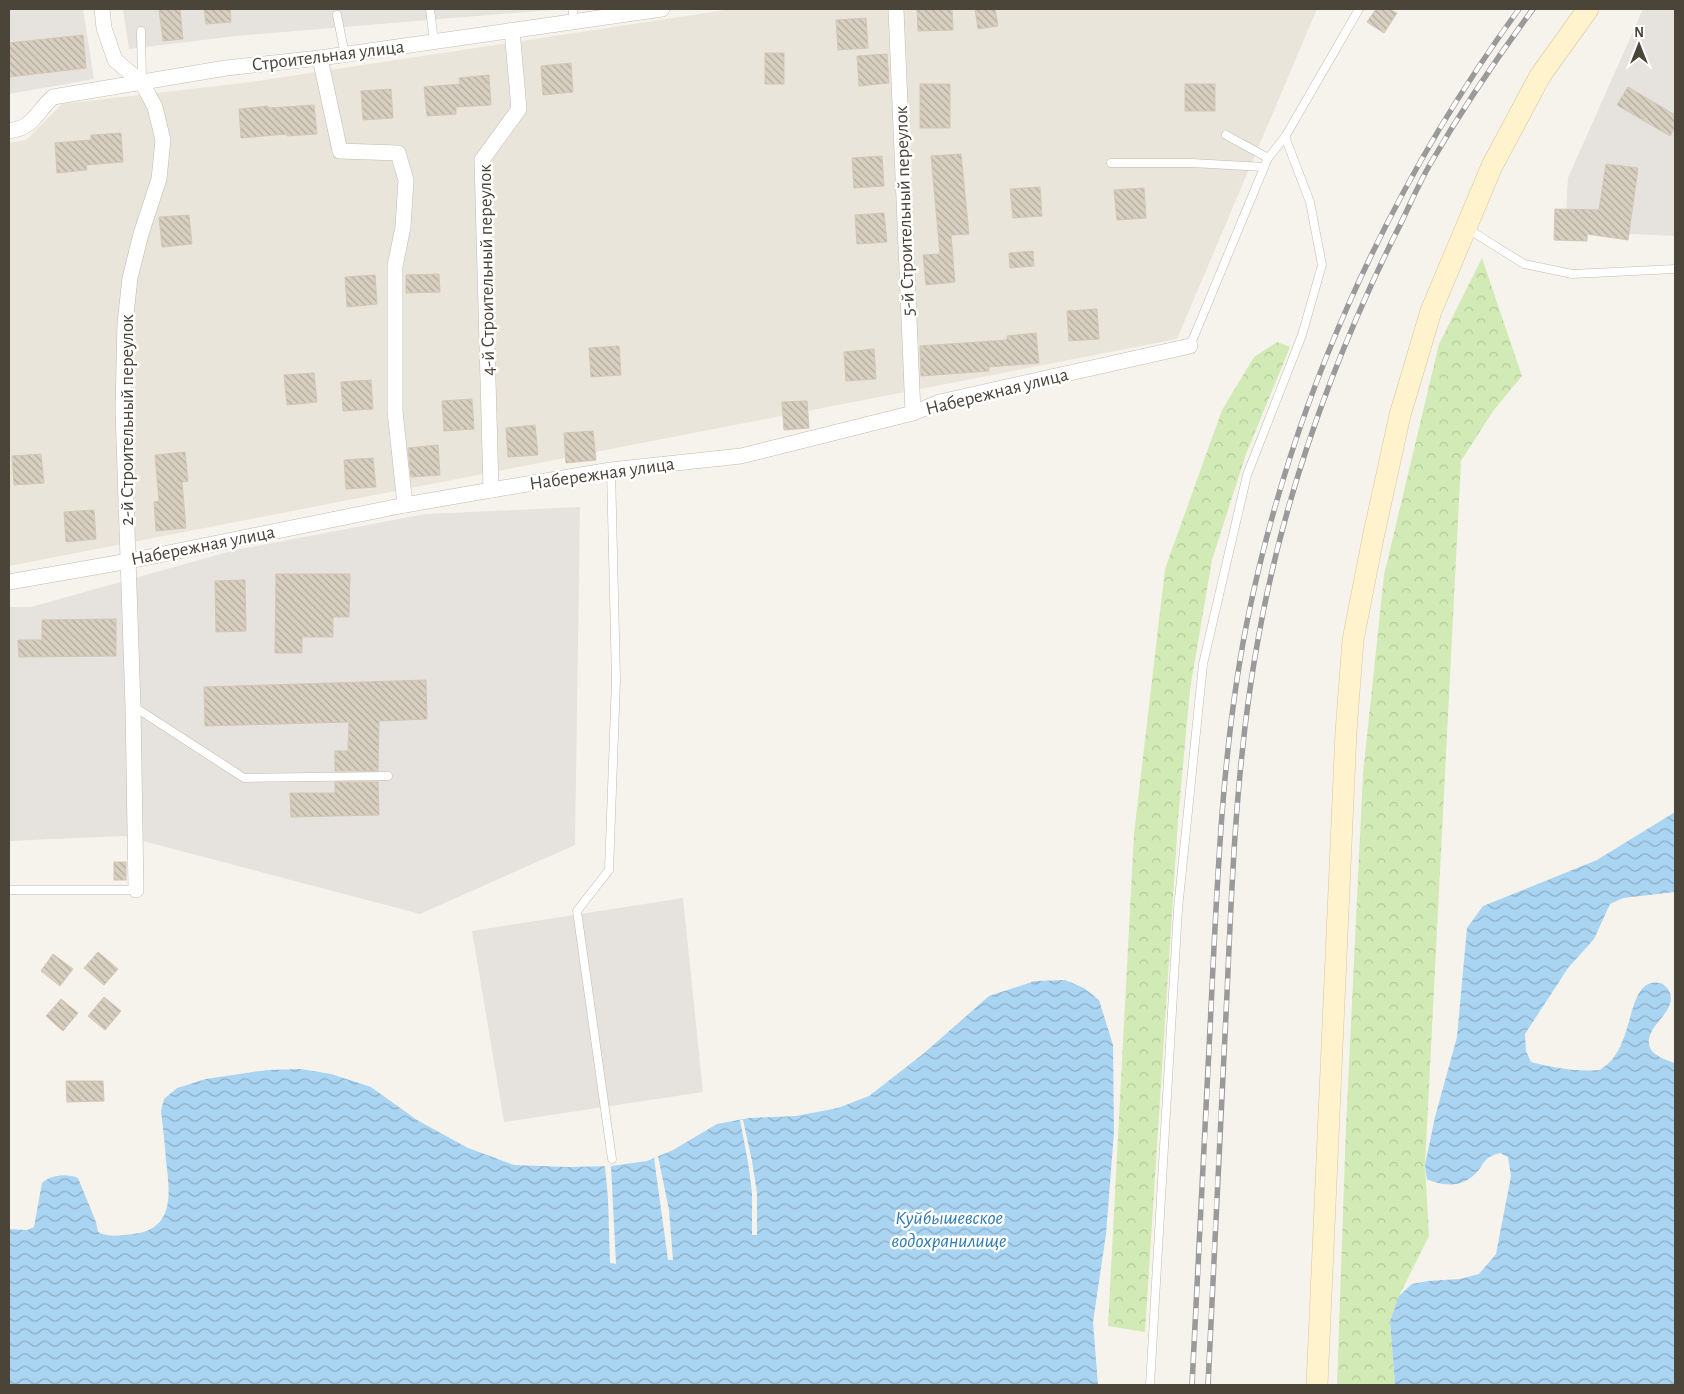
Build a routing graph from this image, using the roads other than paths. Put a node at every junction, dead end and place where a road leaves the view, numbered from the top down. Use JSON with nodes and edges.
{"nodes":[{"id":1,"x":102,"y":9,"type":"edge"},
{"id":2,"x":430,"y":9,"type":"edge"},
{"id":3,"x":662,"y":9,"type":"edge"},
{"id":4,"x":896,"y":9,"type":"edge"},
{"id":5,"x":1359,"y":9,"type":"edge"},
{"id":6,"x":1588,"y":9,"type":"edge"},
{"id":7,"x":337,"y":14,"type":"dead end"},
{"id":8,"x":573,"y":15,"type":"edge"},
{"id":9,"x":512,"y":30,"type":"junction"},
{"id":10,"x":141,"y":31,"type":"dead end"},
{"id":11,"x":434,"y":42,"type":"junction"},
{"id":12,"x":345,"y":54,"type":"junction"},
{"id":13,"x":320,"y":58,"type":"junction"},
{"id":14,"x":142,"y":83,"type":"junction"},
{"id":15,"x":9,"y":131,"type":"edge"},
{"id":16,"x":1226,"y":135,"type":"dead end"},
{"id":17,"x":1286,"y":137,"type":"junction"},
{"id":18,"x":1268,"y":158,"type":"junction"},
{"id":19,"x":1111,"y":163,"type":"dead end"},
{"id":20,"x":1264,"y":167,"type":"junction"},
{"id":21,"x":1466,"y":228,"type":"junction"},
{"id":22,"x":1675,"y":269,"type":"edge"},
{"id":23,"x":1190,"y":346,"type":"joint"},
{"id":24,"x":913,"y":414,"type":"junction"},
{"id":25,"x":611,"y":470,"type":"junction"},
{"id":26,"x":492,"y":490,"type":"junction"},
{"id":27,"x":405,"y":505,"type":"junction"},
{"id":28,"x":129,"y":561,"type":"junction"},
{"id":29,"x":9,"y":582,"type":"edge"},
{"id":30,"x":133,"y":706,"type":"junction"},
{"id":31,"x":388,"y":776,"type":"dead end"},
{"id":32,"x":9,"y":890,"type":"edge"},
{"id":33,"x":136,"y":890,"type":"joint"},
{"id":34,"x":612,"y":1159,"type":"dead end"},
{"id":35,"x":1150,"y":1385,"type":"edge"},
{"id":36,"x":1317,"y":1385,"type":"edge"}],
"edges":[{"from":1,"to":14,"type":"street"},
{"from":2,"to":11,"type":"lane"},
{"from":3,"to":8,"type":"street","name":"Строительная улица"},
{"from":4,"to":24,"type":"street","name":"5-й Строительный переулок"},
{"from":5,"to":17,"type":"lane"},
{"from":6,"to":21,"type":"main road"},
{"from":7,"to":12,"type":"lane"},
{"from":8,"to":9,"type":"street","name":"Строительная улица"},
{"from":9,"to":11,"type":"street","name":"Строительная улица"},
{"from":9,"to":26,"type":"street","name":"4-й Строительный переулок"},
{"from":10,"to":14,"type":"lane"},
{"from":11,"to":12,"type":"street","name":"Строительная улица"},
{"from":12,"to":13,"type":"street","name":"Строительная улица"},
{"from":13,"to":14,"type":"street","name":"Строительная улица"},
{"from":13,"to":27,"type":"street"},
{"from":14,"to":15,"type":"street","name":"Строительная улица"},
{"from":14,"to":28,"type":"street","name":"2-й Строительный переулок"},
{"from":16,"to":18,"type":"lane"},
{"from":17,"to":18,"type":"lane"},
{"from":17,"to":35,"type":"lane"},
{"from":18,"to":20,"type":"lane"},
{"from":19,"to":20,"type":"lane"},
{"from":20,"to":23,"type":"lane"},
{"from":21,"to":22,"type":"lane"},
{"from":21,"to":36,"type":"main road"},
{"from":23,"to":24,"type":"street","name":"Набережная улица"},
{"from":24,"to":25,"type":"street","name":"Набережная улица"},
{"from":25,"to":26,"type":"street","name":"Набережная улица"},
{"from":25,"to":34,"type":"lane"},
{"from":26,"to":27,"type":"street","name":"Набережная улица"},
{"from":27,"to":28,"type":"street","name":"Набережная улица"},
{"from":28,"to":29,"type":"street","name":"Набережная улица"},
{"from":28,"to":30,"type":"street","name":"2-й Строительный переулок"},
{"from":30,"to":31,"type":"lane"},
{"from":30,"to":33,"type":"street","name":"2-й Строительный переулок"},
{"from":32,"to":33,"type":"lane"}]}
